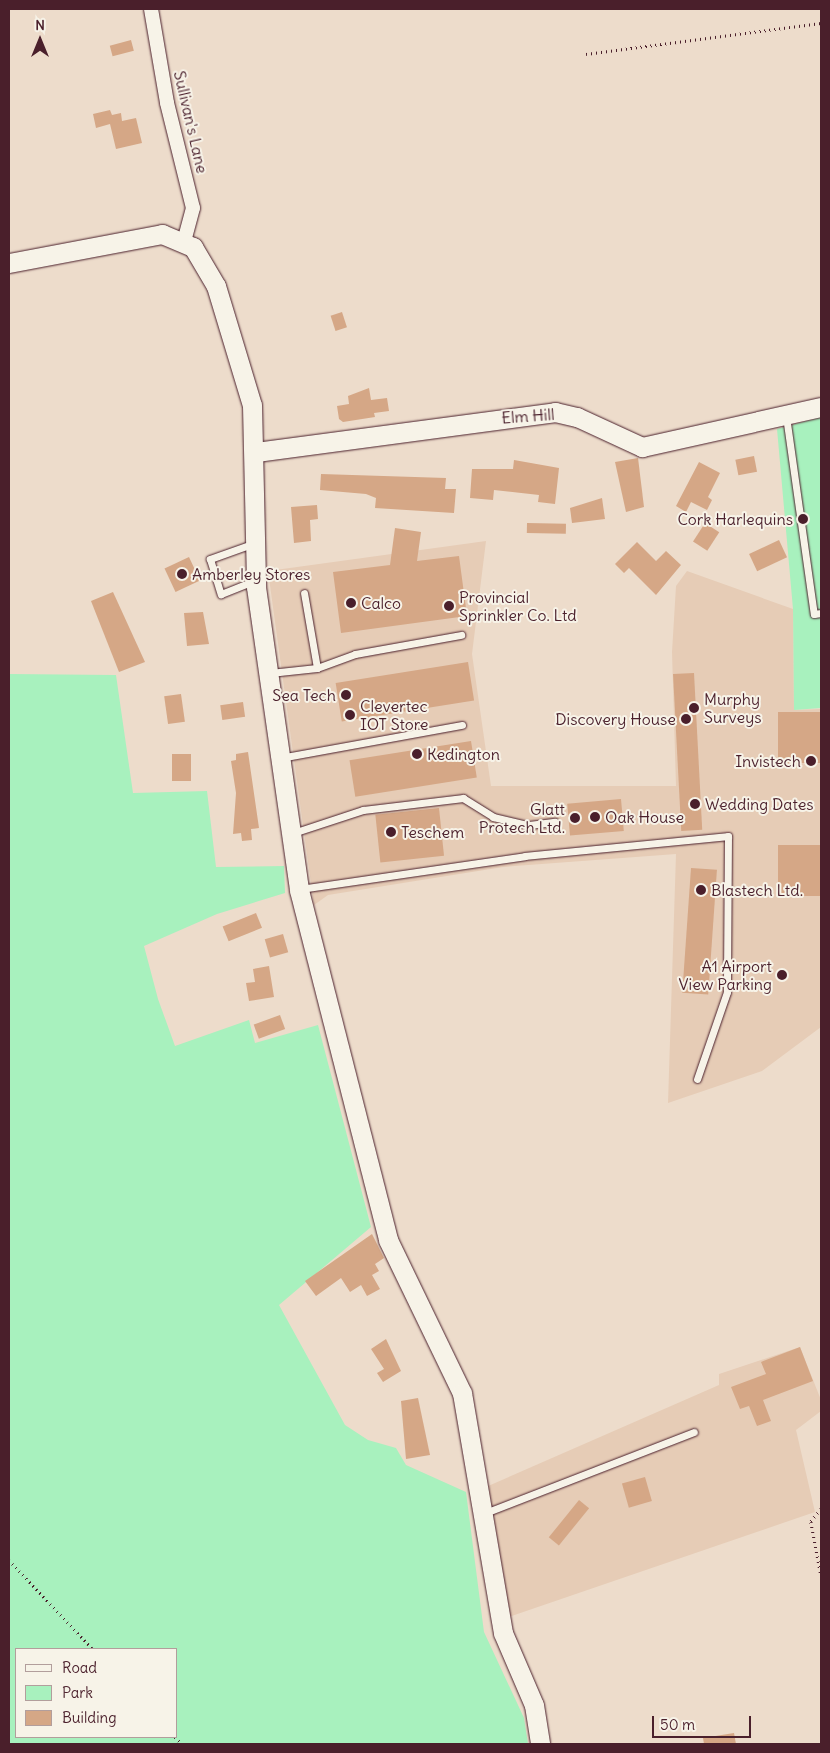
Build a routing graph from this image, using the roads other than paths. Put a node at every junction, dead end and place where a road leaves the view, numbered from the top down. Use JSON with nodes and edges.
{"nodes":[{"id":1,"x":151,"y":9,"type":"edge"},
{"id":2,"x":184,"y":242,"type":"junction"},
{"id":3,"x":9,"y":262,"type":"edge"},
{"id":4,"x":821,"y":408,"type":"edge"},
{"id":5,"x":786,"y":415,"type":"junction"},
{"id":6,"x":256,"y":452,"type":"junction"},
{"id":7,"x":253,"y":543,"type":"junction"},
{"id":8,"x":255,"y":580,"type":"junction"},
{"id":9,"x":304,"y":593,"type":"dead end"},
{"id":10,"x":821,"y":613,"type":"edge"},
{"id":11,"x":461,"y":635,"type":"dead end"},
{"id":12,"x":317,"y":668,"type":"junction"},
{"id":13,"x":266,"y":674,"type":"junction"},
{"id":14,"x":462,"y":725,"type":"dead end"},
{"id":15,"x":279,"y":758,"type":"junction"},
{"id":16,"x":555,"y":822,"type":"dead end"},
{"id":17,"x":291,"y":834,"type":"junction"},
{"id":18,"x":299,"y":890,"type":"junction"},
{"id":19,"x":697,"y":1078,"type":"dead end"},
{"id":20,"x":694,"y":1432,"type":"dead end"},
{"id":21,"x":482,"y":1514,"type":"junction"},
{"id":22,"x":540,"y":1744,"type":"edge"}],
"edges":[{"from":1,"to":2,"type":"street","name":"Sullivan's Lane"},
{"from":2,"to":3,"type":"street"},
{"from":2,"to":6,"type":"street"},
{"from":4,"to":5,"type":"street","name":"Elm Hill"},
{"from":5,"to":6,"type":"street","name":"Elm Hill"},
{"from":5,"to":10,"type":"lane"},
{"from":6,"to":7,"type":"street"},
{"from":7,"to":8,"type":"street"},
{"from":7,"to":8,"type":"lane"},
{"from":8,"to":13,"type":"street"},
{"from":9,"to":12,"type":"lane"},
{"from":11,"to":12,"type":"lane"},
{"from":12,"to":13,"type":"lane"},
{"from":13,"to":15,"type":"street"},
{"from":14,"to":15,"type":"lane"},
{"from":15,"to":17,"type":"street"},
{"from":16,"to":17,"type":"lane"},
{"from":17,"to":18,"type":"street"},
{"from":18,"to":19,"type":"lane"},
{"from":18,"to":21,"type":"street"},
{"from":20,"to":21,"type":"lane"},
{"from":21,"to":22,"type":"street"}]}
